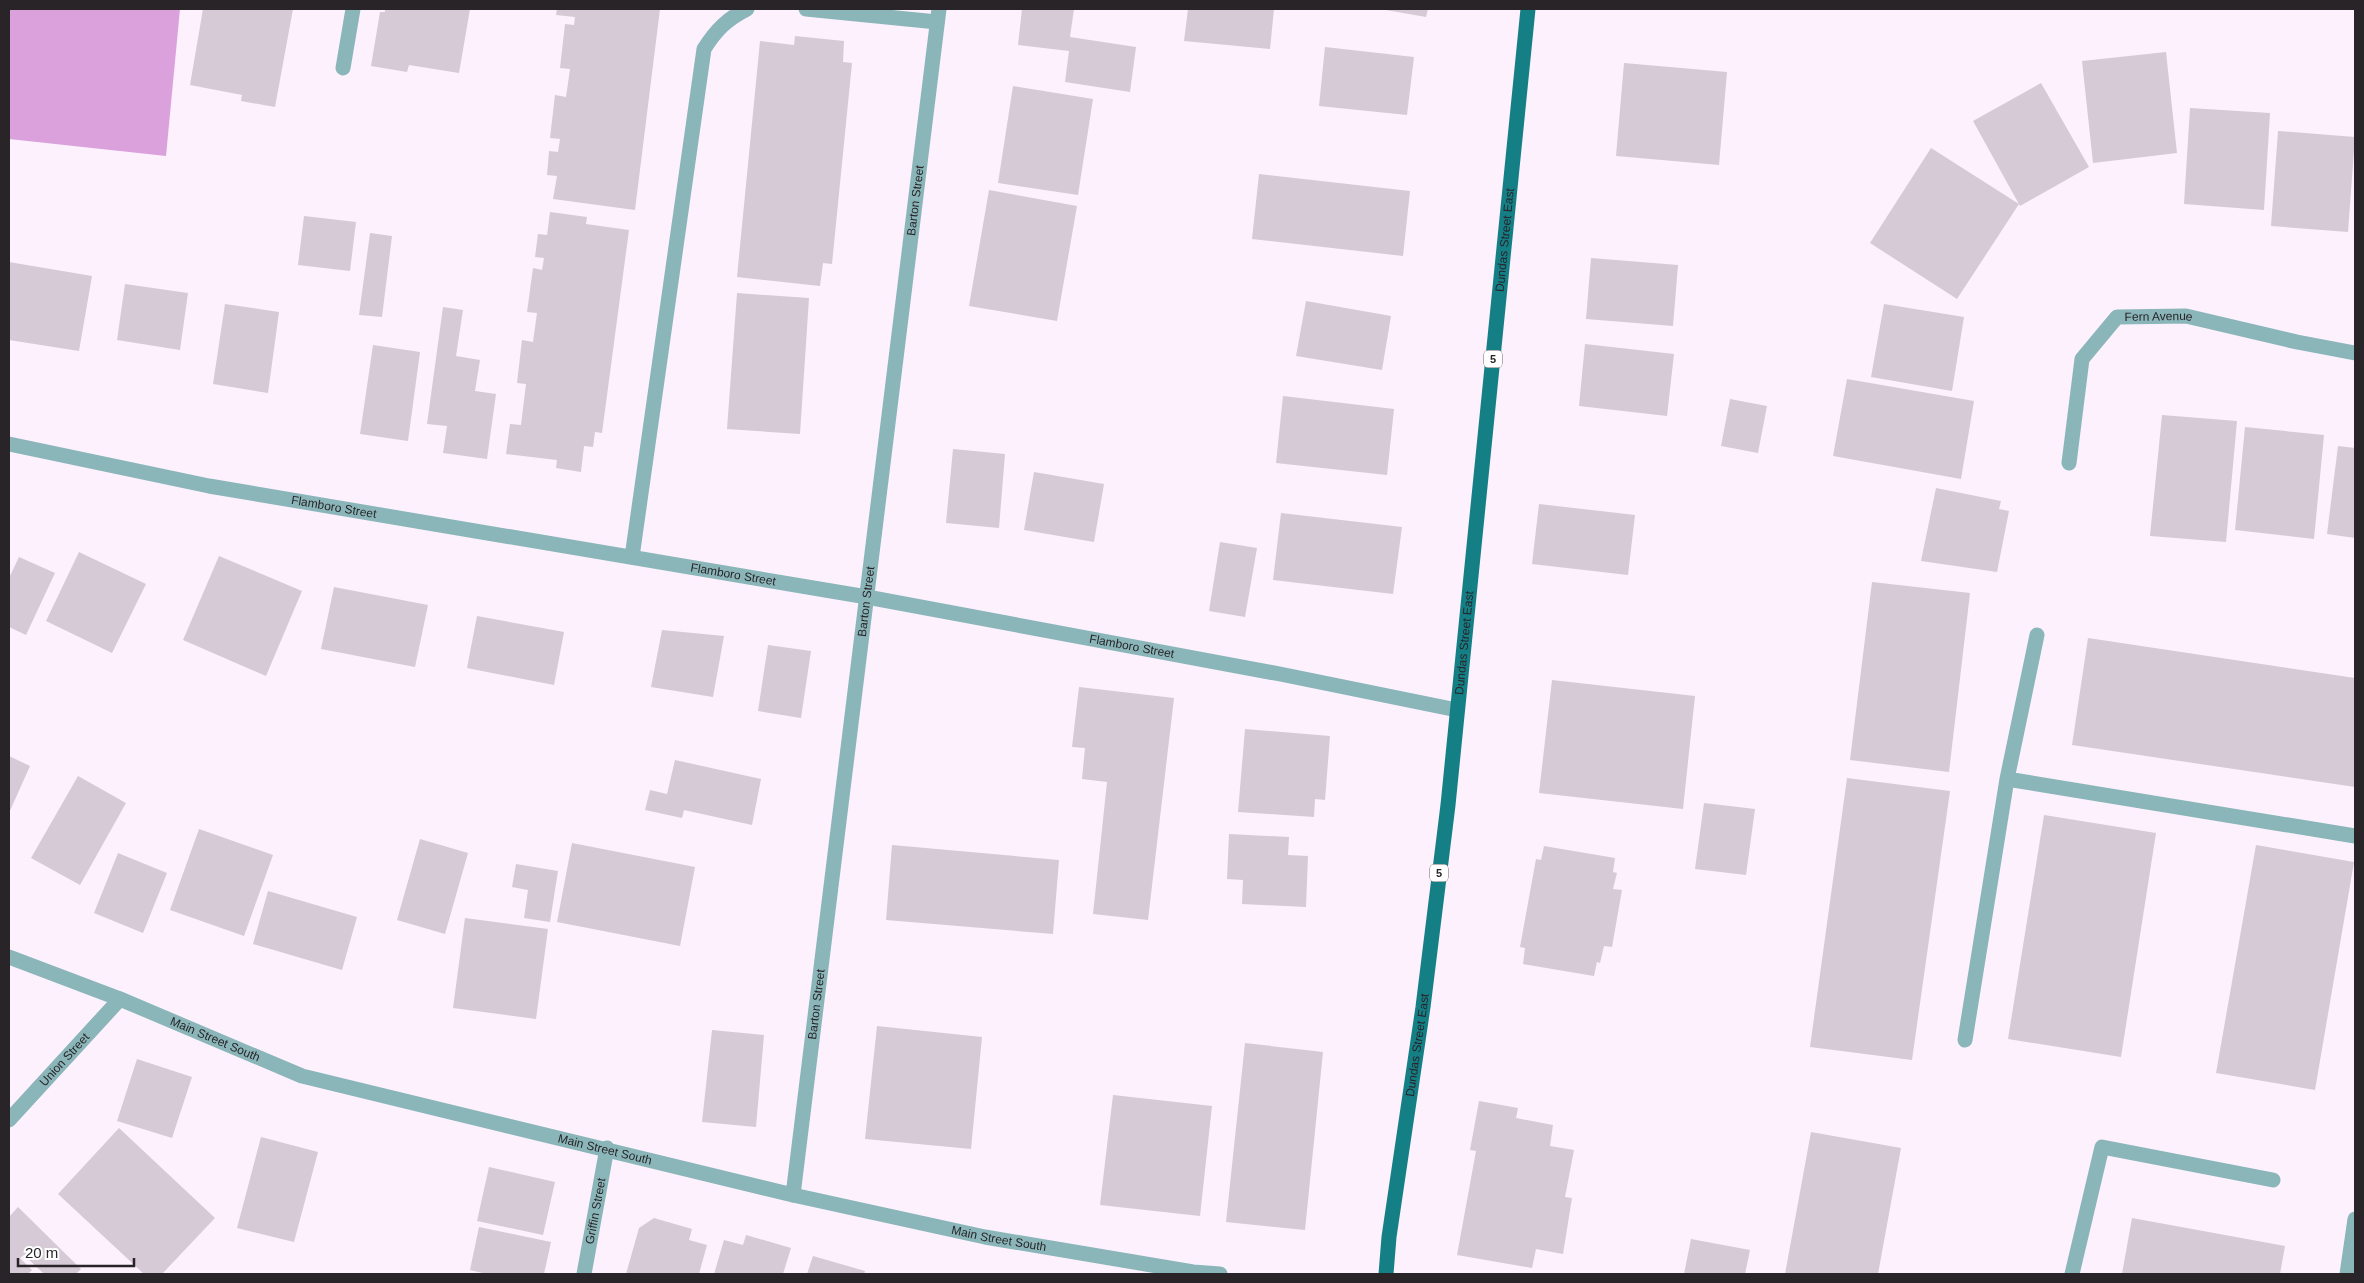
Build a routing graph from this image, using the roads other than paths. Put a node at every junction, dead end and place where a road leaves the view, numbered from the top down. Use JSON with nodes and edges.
{"nodes":[{"id":1,"x":353,"y":9,"type":"edge"},
{"id":2,"x":747,"y":9,"type":"edge"},
{"id":3,"x":806,"y":9,"type":"edge"},
{"id":4,"x":1528,"y":9,"type":"edge"},
{"id":5,"x":938,"y":16,"type":"edge"},
{"id":6,"x":342,"y":68,"type":"dead end"},
{"id":7,"x":2355,"y":353,"type":"edge"},
{"id":8,"x":9,"y":444,"type":"edge"},
{"id":9,"x":2069,"y":463,"type":"dead end"},
{"id":10,"x":632,"y":557,"type":"junction"},
{"id":11,"x":867,"y":597,"type":"junction"},
{"id":12,"x":2037,"y":635,"type":"dead end"},
{"id":13,"x":1457,"y":710,"type":"junction"},
{"id":14,"x":2007,"y":779,"type":"junction"},
{"id":15,"x":2355,"y":836,"type":"edge"},
{"id":16,"x":9,"y":957,"type":"edge"},
{"id":17,"x":120,"y":999,"type":"junction"},
{"id":18,"x":1965,"y":1040,"type":"dead end"},
{"id":19,"x":9,"y":1120,"type":"edge"},
{"id":20,"x":607,"y":1148,"type":"junction"},
{"id":21,"x":2273,"y":1180,"type":"dead end"},
{"id":22,"x":793,"y":1195,"type":"junction"},
{"id":23,"x":2355,"y":1219,"type":"edge"},
{"id":24,"x":584,"y":1274,"type":"edge"},
{"id":25,"x":1220,"y":1274,"type":"edge"},
{"id":26,"x":1386,"y":1274,"type":"edge"},
{"id":27,"x":2072,"y":1274,"type":"edge"},
{"id":28,"x":2347,"y":1274,"type":"edge"}],
"edges":[{"from":1,"to":6,"type":"street"},
{"from":2,"to":10,"type":"street"},
{"from":3,"to":5,"type":"street"},
{"from":4,"to":13,"type":"main road","name":"Dundas Street East","number":"5"},
{"from":5,"to":11,"type":"street","name":"Barton Street"},
{"from":7,"to":9,"type":"street","name":"Fern Avenue"},
{"from":8,"to":10,"type":"street","name":"Flamboro Street"},
{"from":10,"to":11,"type":"street","name":"Flamboro Street"},
{"from":11,"to":13,"type":"street","name":"Flamboro Street"},
{"from":11,"to":22,"type":"street","name":"Barton Street"},
{"from":12,"to":14,"type":"street"},
{"from":13,"to":26,"type":"main road","name":"Dundas Street East","number":"5"},
{"from":14,"to":15,"type":"street"},
{"from":14,"to":18,"type":"street"},
{"from":16,"to":17,"type":"street","name":"Main Street South"},
{"from":17,"to":19,"type":"street","name":"Union Street"},
{"from":17,"to":20,"type":"street","name":"Main Street South"},
{"from":20,"to":22,"type":"street","name":"Main Street South"},
{"from":20,"to":24,"type":"street","name":"Griffin Street"},
{"from":21,"to":27,"type":"street"},
{"from":22,"to":25,"type":"street","name":"Main Street South"},
{"from":23,"to":28,"type":"street"}]}
